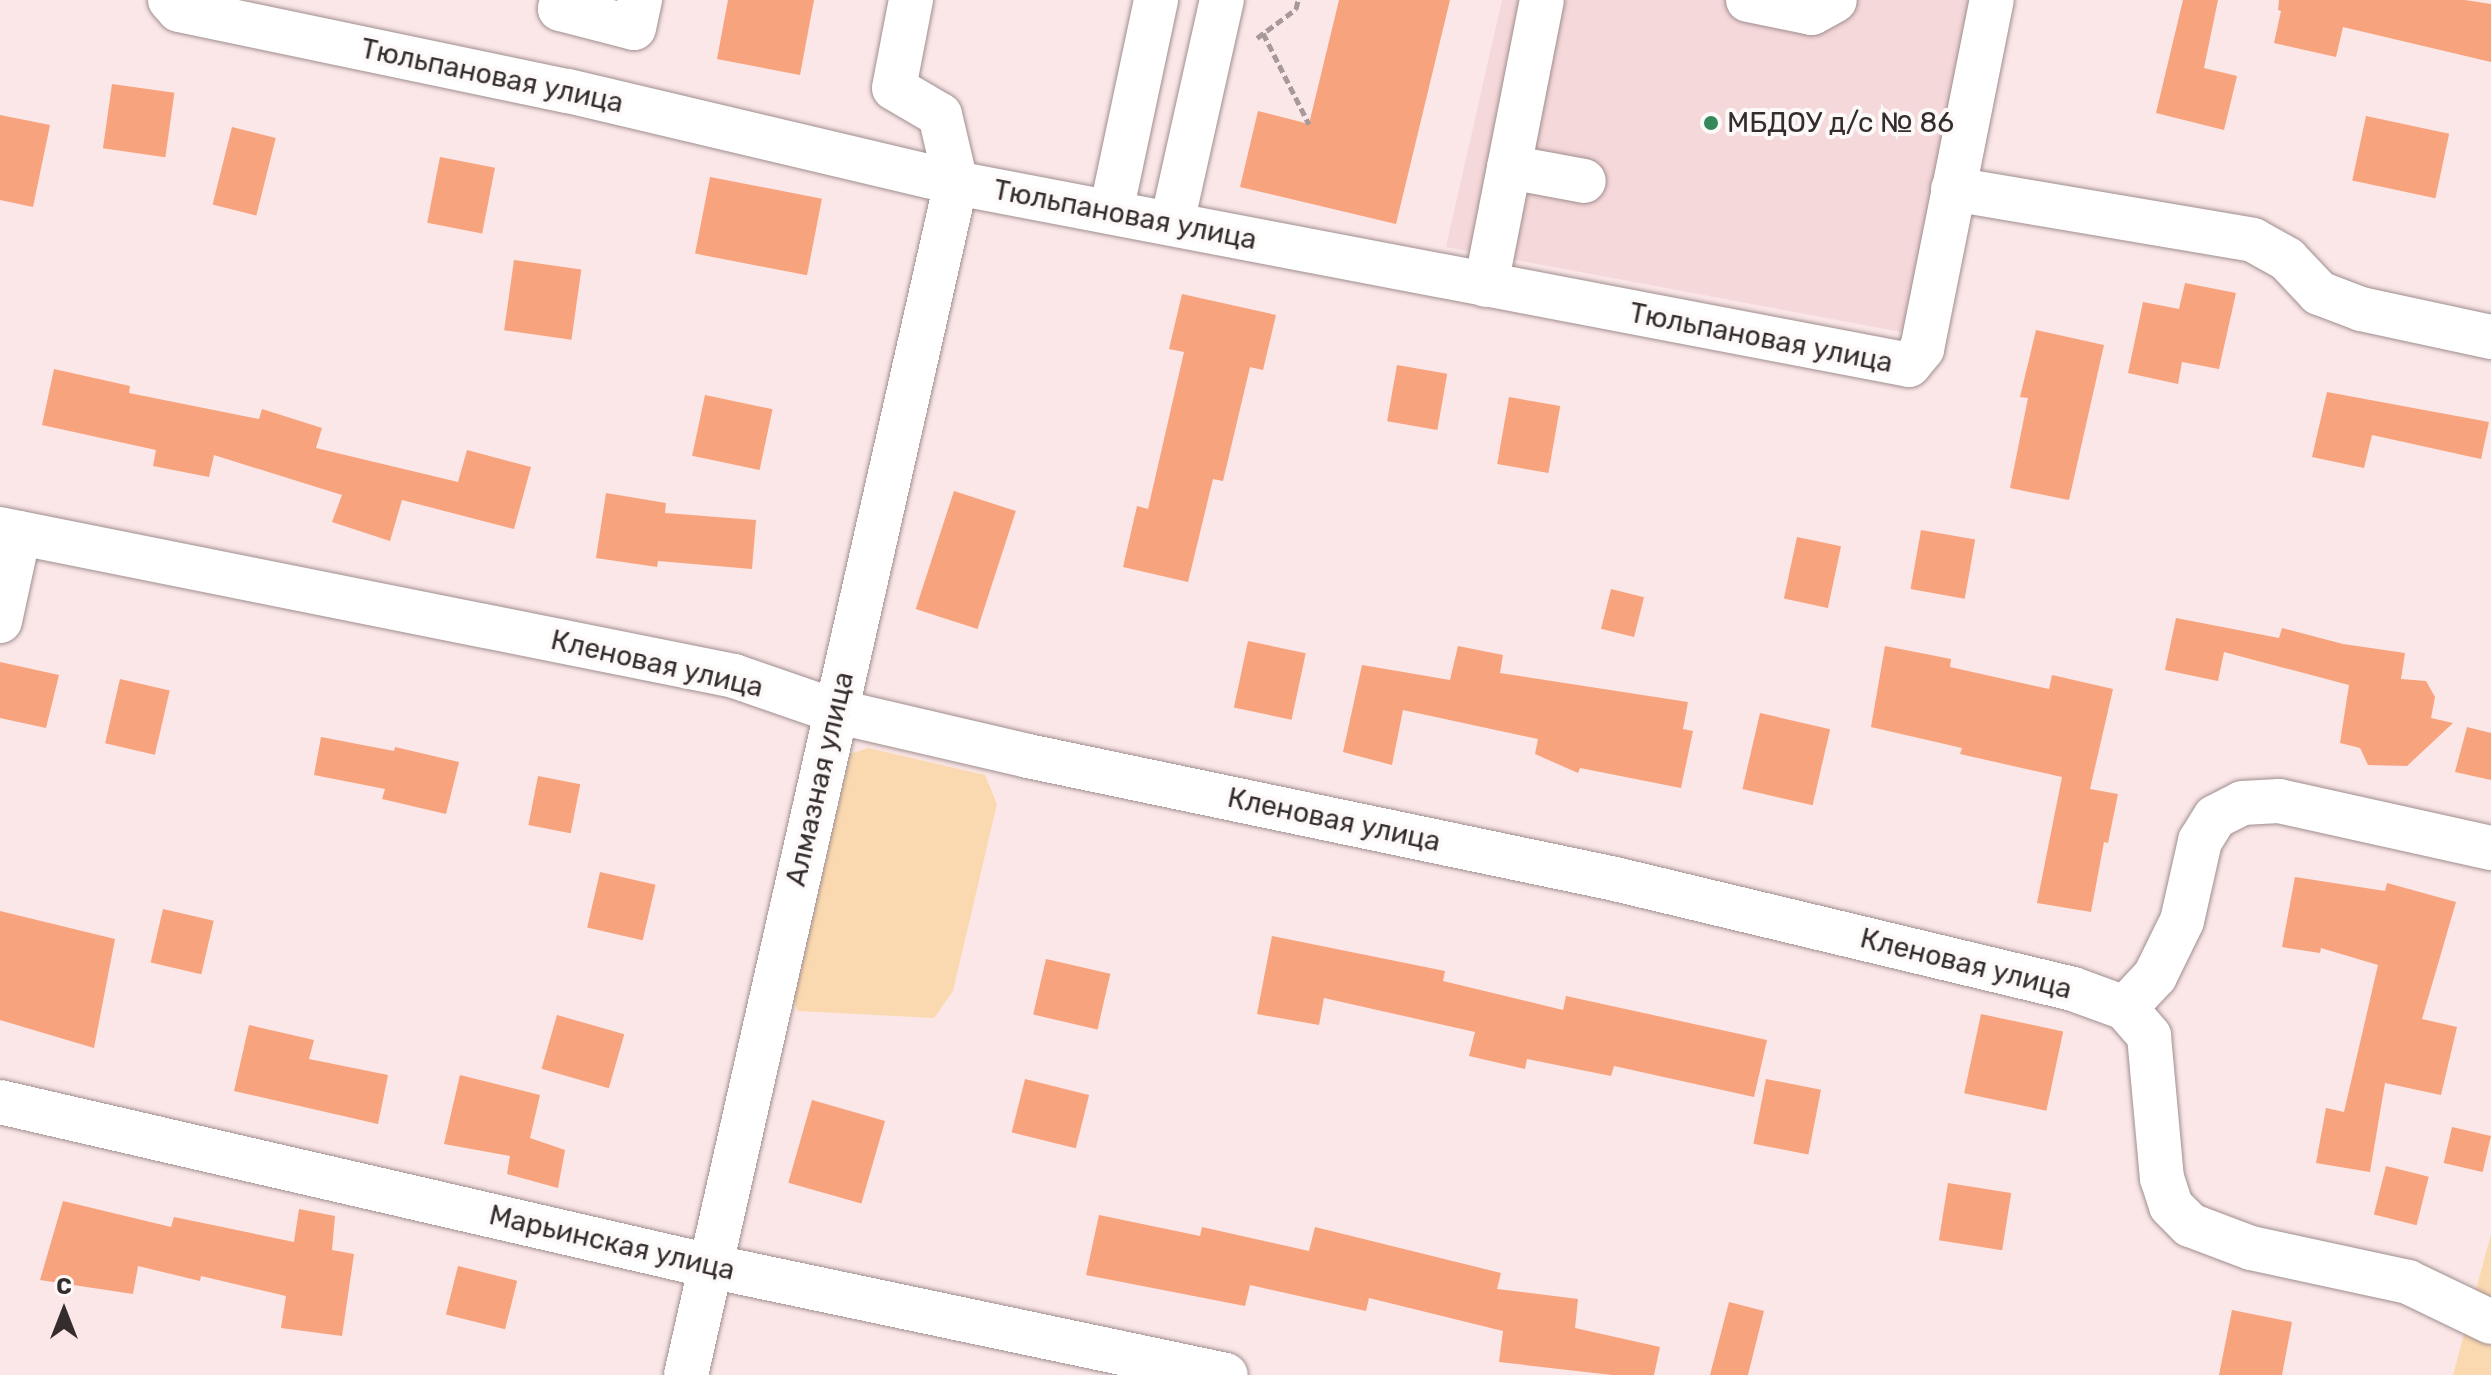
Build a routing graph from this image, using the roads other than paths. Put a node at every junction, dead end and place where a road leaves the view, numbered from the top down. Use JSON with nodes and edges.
{"nodes":[{"id":1,"x":170,"y":0,"type":"edge"},
{"id":2,"x":562,"y":0,"type":"edge"},
{"id":3,"x":640,"y":0,"type":"edge"},
{"id":4,"x":911,"y":0,"type":"edge"},
{"id":5,"x":1156,"y":0,"type":"edge"},
{"id":6,"x":1222,"y":0,"type":"edge"},
{"id":7,"x":1542,"y":0,"type":"edge"},
{"id":8,"x":1748,"y":0,"type":"edge"},
{"id":9,"x":1835,"y":0,"type":"edge"},
{"id":10,"x":1992,"y":0,"type":"edge"},
{"id":11,"x":1509,"y":167,"type":"junction"},
{"id":12,"x":1584,"y":181,"type":"dead end"},
{"id":13,"x":956,"y":183,"type":"junction"},
{"id":14,"x":1953,"y":189,"type":"junction"},
{"id":15,"x":1111,"y":212,"type":"junction"},
{"id":16,"x":1172,"y":223,"type":"junction"},
{"id":17,"x":1486,"y":285,"type":"junction"},
{"id":18,"x":2491,"y":337,"type":"edge"},
{"id":19,"x":10,"y":531,"type":"edge"},
{"id":20,"x":0,"y":621,"type":"edge"},
{"id":21,"x":835,"y":711,"type":"junction"},
{"id":22,"x":2491,"y":848,"type":"edge"},
{"id":23,"x":2125,"y":1008,"type":"junction"},
{"id":24,"x":0,"y":1102,"type":"edge"},
{"id":25,"x":710,"y":1266,"type":"junction"},
{"id":26,"x":2491,"y":1322,"type":"edge"},
{"id":27,"x":686,"y":1375,"type":"edge"},
{"id":28,"x":1226,"y":1375,"type":"edge"}],
"edges":[{"from":1,"to":13,"type":"street","name":"Тюльпановая улица"},
{"from":2,"to":3,"type":"street"},
{"from":4,"to":13,"type":"street"},
{"from":5,"to":15,"type":"street"},
{"from":6,"to":16,"type":"street"},
{"from":7,"to":11,"type":"street"},
{"from":8,"to":9,"type":"street"},
{"from":10,"to":14,"type":"street","name":"Тюльпановая улица"},
{"from":11,"to":12,"type":"street"},
{"from":11,"to":17,"type":"street"},
{"from":13,"to":15,"type":"street","name":"Тюльпановая улица"},
{"from":13,"to":21,"type":"street","name":"Алмазная улица"},
{"from":14,"to":17,"type":"street","name":"Тюльпановая улица"},
{"from":14,"to":18,"type":"street"},
{"from":15,"to":16,"type":"street","name":"Тюльпановая улица"},
{"from":16,"to":17,"type":"street","name":"Тюльпановая улица"},
{"from":19,"to":20,"type":"street"},
{"from":19,"to":21,"type":"street","name":"Кленовая улица"},
{"from":21,"to":23,"type":"street","name":"Кленовая улица"},
{"from":21,"to":25,"type":"street","name":"Алмазная улица"},
{"from":22,"to":23,"type":"street"},
{"from":23,"to":26,"type":"street"},
{"from":24,"to":25,"type":"street","name":"Марьинская улица"},
{"from":25,"to":27,"type":"street","name":"Алмазная улица"},
{"from":25,"to":28,"type":"street","name":"Марьинская улица"}]}
